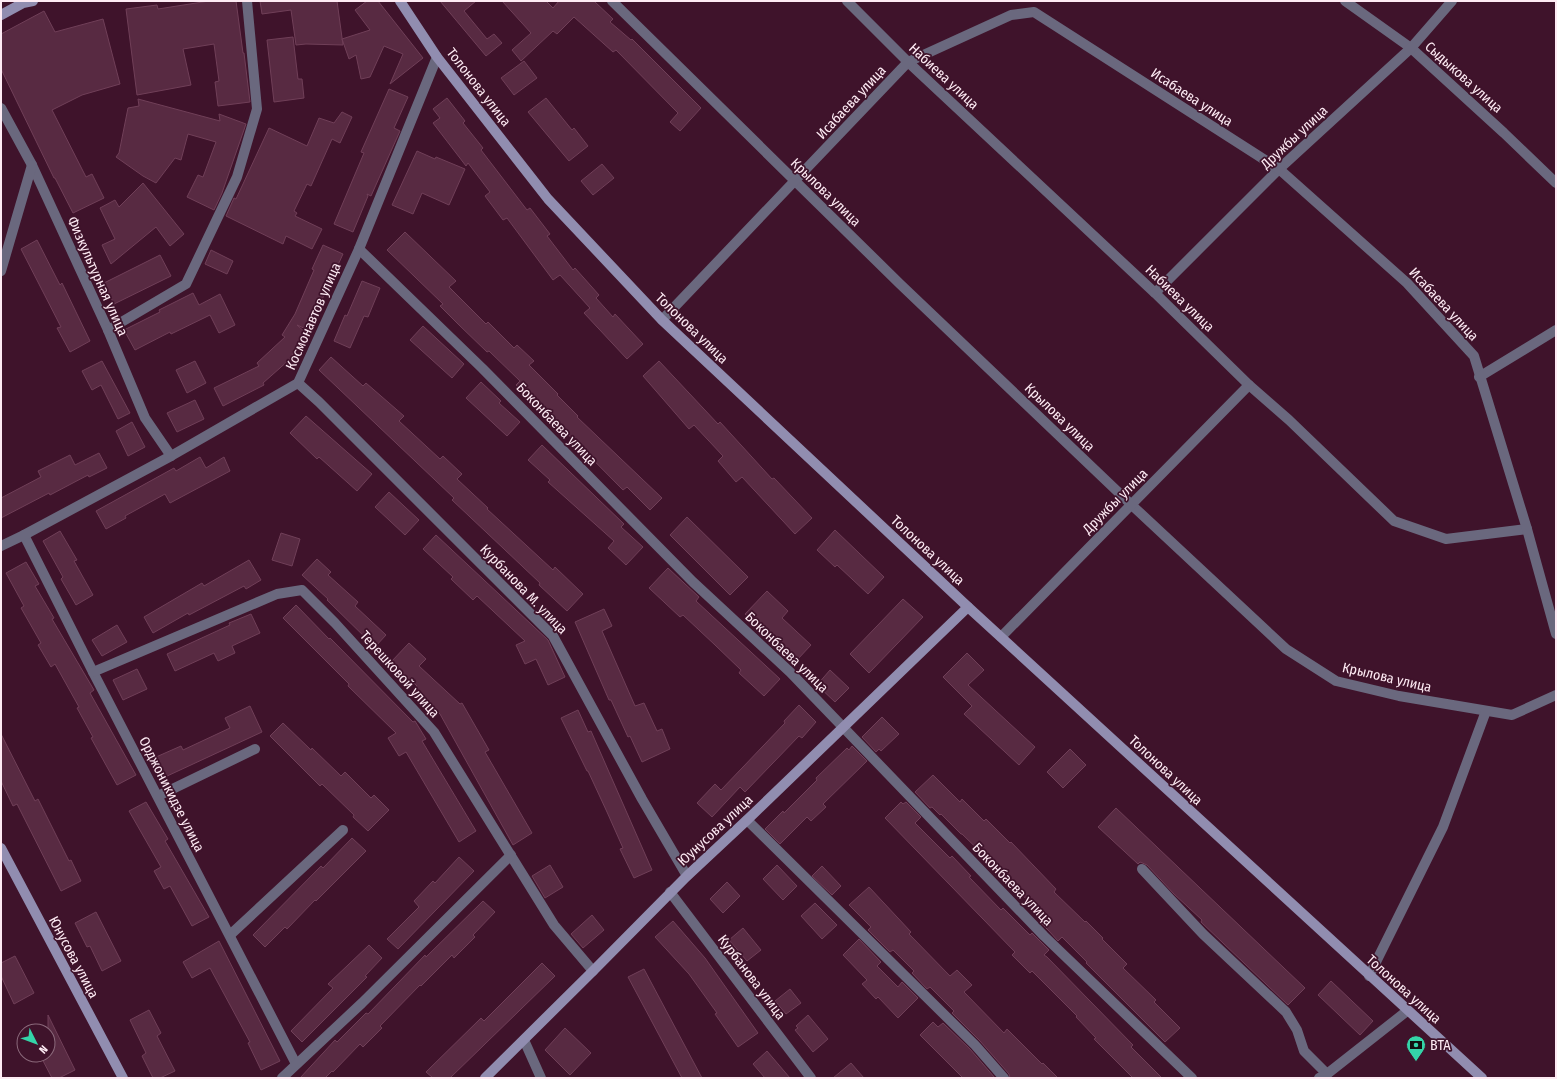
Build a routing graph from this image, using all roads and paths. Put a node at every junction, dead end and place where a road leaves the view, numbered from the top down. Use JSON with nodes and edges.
{"nodes":[{"id":1,"x":247,"y":1,"type":"edge"},
{"id":2,"x":400,"y":1,"type":"edge"},
{"id":3,"x":612,"y":1,"type":"edge"},
{"id":4,"x":847,"y":1,"type":"edge"},
{"id":5,"x":1345,"y":1,"type":"edge"},
{"id":6,"x":1452,"y":1,"type":"edge"},
{"id":7,"x":26,"y":2,"type":"edge"},
{"id":8,"x":1,"y":15,"type":"edge"},
{"id":9,"x":1411,"y":48,"type":"junction"},
{"id":10,"x":438,"y":57,"type":"junction"},
{"id":11,"x":908,"y":62,"type":"junction"},
{"id":12,"x":1,"y":108,"type":"edge"},
{"id":13,"x":32,"y":165,"type":"junction"},
{"id":14,"x":1279,"y":169,"type":"junction"},
{"id":15,"x":795,"y":181,"type":"junction"},
{"id":16,"x":1556,"y":183,"type":"edge"},
{"id":17,"x":359,"y":249,"type":"junction"},
{"id":18,"x":1,"y":271,"type":"edge"},
{"id":19,"x":1155,"y":293,"type":"junction"},
{"id":20,"x":662,"y":320,"type":"junction"},
{"id":21,"x":108,"y":330,"type":"junction"},
{"id":22,"x":1556,"y":330,"type":"edge"},
{"id":23,"x":1479,"y":376,"type":"junction"},
{"id":24,"x":298,"y":383,"type":"junction"},
{"id":25,"x":1250,"y":385,"type":"junction"},
{"id":26,"x":171,"y":456,"type":"junction"},
{"id":27,"x":1132,"y":505,"type":"junction"},
{"id":28,"x":1527,"y":529,"type":"junction"},
{"id":29,"x":24,"y":535,"type":"junction"},
{"id":30,"x":1,"y":546,"type":"edge"},
{"id":31,"x":968,"y":607,"type":"junction"},
{"id":32,"x":1556,"y":634,"type":"edge"},
{"id":33,"x":1001,"y":637,"type":"junction"},
{"id":34,"x":93,"y":672,"type":"junction"},
{"id":35,"x":1556,"y":695,"type":"edge"},
{"id":36,"x":1486,"y":711,"type":"junction"},
{"id":37,"x":842,"y":728,"type":"junction"},
{"id":38,"x":255,"y":749,"type":"dead end"},
{"id":39,"x":158,"y":796,"type":"junction"},
{"id":40,"x":747,"y":820,"type":"junction"},
{"id":41,"x":343,"y":830,"type":"dead end"},
{"id":42,"x":1,"y":848,"type":"edge"},
{"id":43,"x":511,"y":855,"type":"junction"},
{"id":44,"x":1142,"y":869,"type":"dead end"},
{"id":45,"x":687,"y":876,"type":"junction"},
{"id":46,"x":670,"y":892,"type":"junction"},
{"id":47,"x":230,"y":935,"type":"junction"},
{"id":48,"x":593,"y":971,"type":"junction"},
{"id":49,"x":1369,"y":976,"type":"junction"},
{"id":50,"x":1407,"y":1010,"type":"junction"},
{"id":51,"x":524,"y":1040,"type":"junction"},
{"id":52,"x":296,"y":1064,"type":"junction"},
{"id":53,"x":1323,"y":1076,"type":"edge"},
{"id":54,"x":123,"y":1078,"type":"edge"},
{"id":55,"x":282,"y":1078,"type":"edge"},
{"id":56,"x":485,"y":1078,"type":"edge"},
{"id":57,"x":541,"y":1078,"type":"edge"},
{"id":58,"x":811,"y":1078,"type":"edge"},
{"id":59,"x":1004,"y":1078,"type":"edge"},
{"id":60,"x":1192,"y":1078,"type":"edge"},
{"id":61,"x":1482,"y":1078,"type":"edge"}],
"edges":[{"from":1,"to":21,"type":"street"},
{"from":2,"to":10,"type":"main road","name":"Толонова улица"},
{"from":3,"to":15,"type":"street","name":"Крылова улица"},
{"from":4,"to":11,"type":"street","name":"Набиева улица"},
{"from":5,"to":9,"type":"street","name":"Сыдыкова улица"},
{"from":6,"to":9,"type":"street","name":"Дружбы улица"},
{"from":7,"to":8,"type":"main road"},
{"from":9,"to":14,"type":"street","name":"Дружбы улица"},
{"from":9,"to":16,"type":"street","name":"Сыдыкова улица"},
{"from":10,"to":17,"type":"street","name":"Космонавтов улица"},
{"from":10,"to":20,"type":"main road","name":"Толонова улица"},
{"from":11,"to":14,"type":"street","name":"Исабаева улица"},
{"from":11,"to":15,"type":"street","name":"Исабаева улица"},
{"from":11,"to":19,"type":"street","name":"Набиева улица"},
{"from":12,"to":13,"type":"street","name":"Физкультурная улица"},
{"from":13,"to":18,"type":"street"},
{"from":13,"to":21,"type":"street","name":"Физкультурная улица"},
{"from":14,"to":19,"type":"street","name":"Дружбы улица"},
{"from":14,"to":23,"type":"street","name":"Исабаева улица"},
{"from":15,"to":20,"type":"street","name":"Исабаева улица"},
{"from":15,"to":27,"type":"street","name":"Крылова улица"},
{"from":17,"to":24,"type":"street","name":"Космонавтов улица"},
{"from":17,"to":37,"type":"street","name":"Боконбаева улица"},
{"from":19,"to":25,"type":"street","name":"Набиева улица"},
{"from":20,"to":31,"type":"main road","name":"Толонова улица"},
{"from":21,"to":26,"type":"street","name":"Физкультурная улица"},
{"from":22,"to":23,"type":"street"},
{"from":23,"to":28,"type":"street","name":"Исабаева улица"},
{"from":24,"to":26,"type":"street","name":"Космонавтов улица"},
{"from":24,"to":45,"type":"street","name":"Курбанова М. улица"},
{"from":25,"to":27,"type":"street","name":"Дружбы улица"},
{"from":25,"to":28,"type":"street","name":"Набиева улица"},
{"from":26,"to":29,"type":"street","name":"Космонавтов улица"},
{"from":27,"to":33,"type":"street","name":"Дружбы улица"},
{"from":27,"to":36,"type":"street","name":"Крылова улица"},
{"from":28,"to":32,"type":"street","name":"Исабаева улица"},
{"from":29,"to":30,"type":"street","name":"Космонавтов улица"},
{"from":29,"to":34,"type":"street","name":"Орджоникидзе улица"},
{"from":31,"to":33,"type":"main road","name":"Толонова улица"},
{"from":31,"to":37,"type":"main road","name":"Юунусова улица"},
{"from":33,"to":49,"type":"main road","name":"Толонова улица"},
{"from":34,"to":39,"type":"street","name":"Орджоникидзе улица"},
{"from":34,"to":43,"type":"street","name":"Терешковой улица"},
{"from":35,"to":36,"type":"street","name":"Крылова улица"},
{"from":36,"to":49,"type":"street"},
{"from":37,"to":40,"type":"main road","name":"Юунусова улица"},
{"from":37,"to":60,"type":"street","name":"Боконбаева улица"},
{"from":38,"to":39,"type":"street"},
{"from":39,"to":47,"type":"street","name":"Орджоникидзе улица"},
{"from":40,"to":45,"type":"main road","name":"Юунусова улица"},
{"from":40,"to":59,"type":"street"},
{"from":41,"to":47,"type":"street"},
{"from":42,"to":54,"type":"main road","name":"Юнусова улица"},
{"from":43,"to":48,"type":"street","name":"Терешковой улица"},
{"from":43,"to":52,"type":"street"},
{"from":44,"to":53,"type":"street"},
{"from":45,"to":46,"type":"main road","name":"Юунусова улица"},
{"from":46,"to":48,"type":"main road","name":"Юунусова улица"},
{"from":46,"to":58,"type":"street","name":"Курбанова улица"},
{"from":47,"to":52,"type":"street","name":"Орджоникидзе улица"},
{"from":48,"to":51,"type":"main road","name":"Юунусова улица"},
{"from":49,"to":50,"type":"main road","name":"Толонова улица"},
{"from":50,"to":53,"type":"street"},
{"from":50,"to":61,"type":"main road","name":"Толонова улица"},
{"from":51,"to":56,"type":"main road","name":"Юунусова улица"},
{"from":51,"to":57,"type":"street"},
{"from":52,"to":55,"type":"street"}]}
